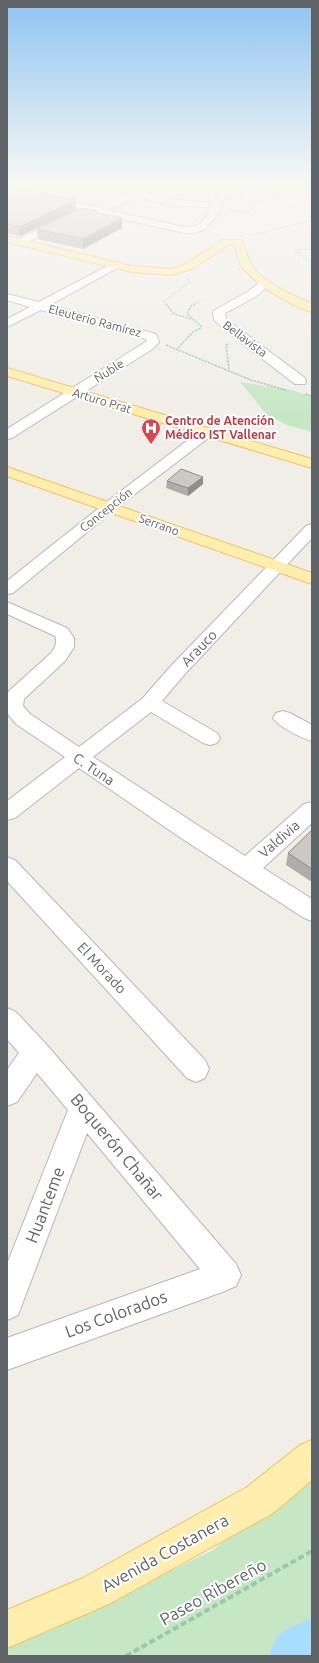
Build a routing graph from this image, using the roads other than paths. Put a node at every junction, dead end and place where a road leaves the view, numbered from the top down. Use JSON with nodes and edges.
{"nodes":[{"id":1,"x":97,"y":261,"type":"edge"},
{"id":2,"x":198,"y":261,"type":"edge"},
{"id":3,"x":244,"y":261,"type":"edge"},
{"id":4,"x":115,"y":265,"type":"junction"},
{"id":5,"x":265,"y":283,"type":"junction"},
{"id":6,"x":7,"y":297,"type":"edge"},
{"id":7,"x":40,"y":306,"type":"junction"},
{"id":8,"x":312,"y":309,"type":"edge"},
{"id":9,"x":7,"y":324,"type":"edge"},
{"id":10,"x":150,"y":345,"type":"joint"},
{"id":11,"x":7,"y":372,"type":"edge"},
{"id":12,"x":303,"y":388,"type":"edge"},
{"id":13,"x":74,"y":393,"type":"junction"},
{"id":14,"x":206,"y":432,"type":"junction"},
{"id":15,"x":7,"y":435,"type":"edge"},
{"id":16,"x":312,"y":464,"type":"edge"},
{"id":17,"x":7,"y":471,"type":"edge"},
{"id":18,"x":109,"y":507,"type":"junction"},
{"id":19,"x":312,"y":528,"type":"edge"},
{"id":20,"x":277,"y":567,"type":"junction"},
{"id":21,"x":312,"y":578,"type":"edge"},
{"id":22,"x":7,"y":589,"type":"edge"},
{"id":23,"x":7,"y":607,"type":"edge"},
{"id":24,"x":150,"y":703,"type":"junction"},
{"id":25,"x":283,"y":718,"type":"dead end"},
{"id":26,"x":312,"y":734,"type":"edge"},
{"id":27,"x":210,"y":738,"type":"dead end"},
{"id":28,"x":78,"y":758,"type":"junction"},
{"id":29,"x":312,"y":810,"type":"edge"},
{"id":30,"x":7,"y":812,"type":"edge"},
{"id":31,"x":7,"y":866,"type":"edge"},
{"id":32,"x":247,"y":868,"type":"junction"},
{"id":33,"x":312,"y":911,"type":"edge"},
{"id":34,"x":7,"y":1020,"type":"edge"},
{"id":35,"x":36,"y":1052,"type":"junction"},
{"id":36,"x":196,"y":1069,"type":"dead end"},
{"id":37,"x":7,"y":1093,"type":"edge"},
{"id":38,"x":83,"y":1107,"type":"junction"},
{"id":39,"x":225,"y":1275,"type":"joint"},
{"id":40,"x":7,"y":1304,"type":"edge"},
{"id":41,"x":7,"y":1354,"type":"edge"},
{"id":42,"x":312,"y":1457,"type":"edge"},
{"id":43,"x":7,"y":1629,"type":"edge"}],
"edges":[{"from":1,"to":4,"type":"main road"},
{"from":2,"to":4,"type":"main road"},
{"from":3,"to":5,"type":"main road"},
{"from":4,"to":7,"type":"street"},
{"from":5,"to":8,"type":"main road"},
{"from":5,"to":12,"type":"street","name":"Bellavista"},
{"from":6,"to":7,"type":"street","name":"Eleuterio Ramírez"},
{"from":7,"to":9,"type":"street"},
{"from":7,"to":10,"type":"street","name":"Eleuterio Ramírez"},
{"from":10,"to":13,"type":"street","name":"Ñuble"},
{"from":11,"to":13,"type":"main road","name":"Arturo Prat"},
{"from":13,"to":14,"type":"main road","name":"Arturo Prat"},
{"from":13,"to":15,"type":"street","name":"Ñuble"},
{"from":14,"to":16,"type":"main road","name":"Arturo Prat"},
{"from":14,"to":18,"type":"street","name":"Concepción"},
{"from":17,"to":18,"type":"main road","name":"Serrano"},
{"from":18,"to":20,"type":"main road","name":"Serrano"},
{"from":18,"to":22,"type":"street","name":"Concepción"},
{"from":19,"to":20,"type":"street","name":"Arauco"},
{"from":20,"to":21,"type":"main road","name":"Serrano"},
{"from":20,"to":24,"type":"street","name":"Arauco"},
{"from":23,"to":28,"type":"street","name":"C. Tuna"},
{"from":24,"to":27,"type":"street"},
{"from":24,"to":28,"type":"street","name":"Arauco"},
{"from":25,"to":26,"type":"street"},
{"from":28,"to":30,"type":"street","name":"Arauco"},
{"from":28,"to":32,"type":"street","name":"C. Tuna"},
{"from":29,"to":32,"type":"street","name":"Valdivia"},
{"from":31,"to":36,"type":"street","name":"El Morado"},
{"from":32,"to":33,"type":"street","name":"C. Tuna"},
{"from":34,"to":35,"type":"street","name":"Boquerón Chañar"},
{"from":35,"to":37,"type":"street"},
{"from":35,"to":38,"type":"street","name":"Boquerón Chañar"},
{"from":38,"to":39,"type":"street","name":"Boquerón Chañar"},
{"from":38,"to":40,"type":"street","name":"Huanteme"},
{"from":39,"to":41,"type":"street","name":"Los Colorados"},
{"from":42,"to":43,"type":"main road","name":"Avenida Costanera"}]}
